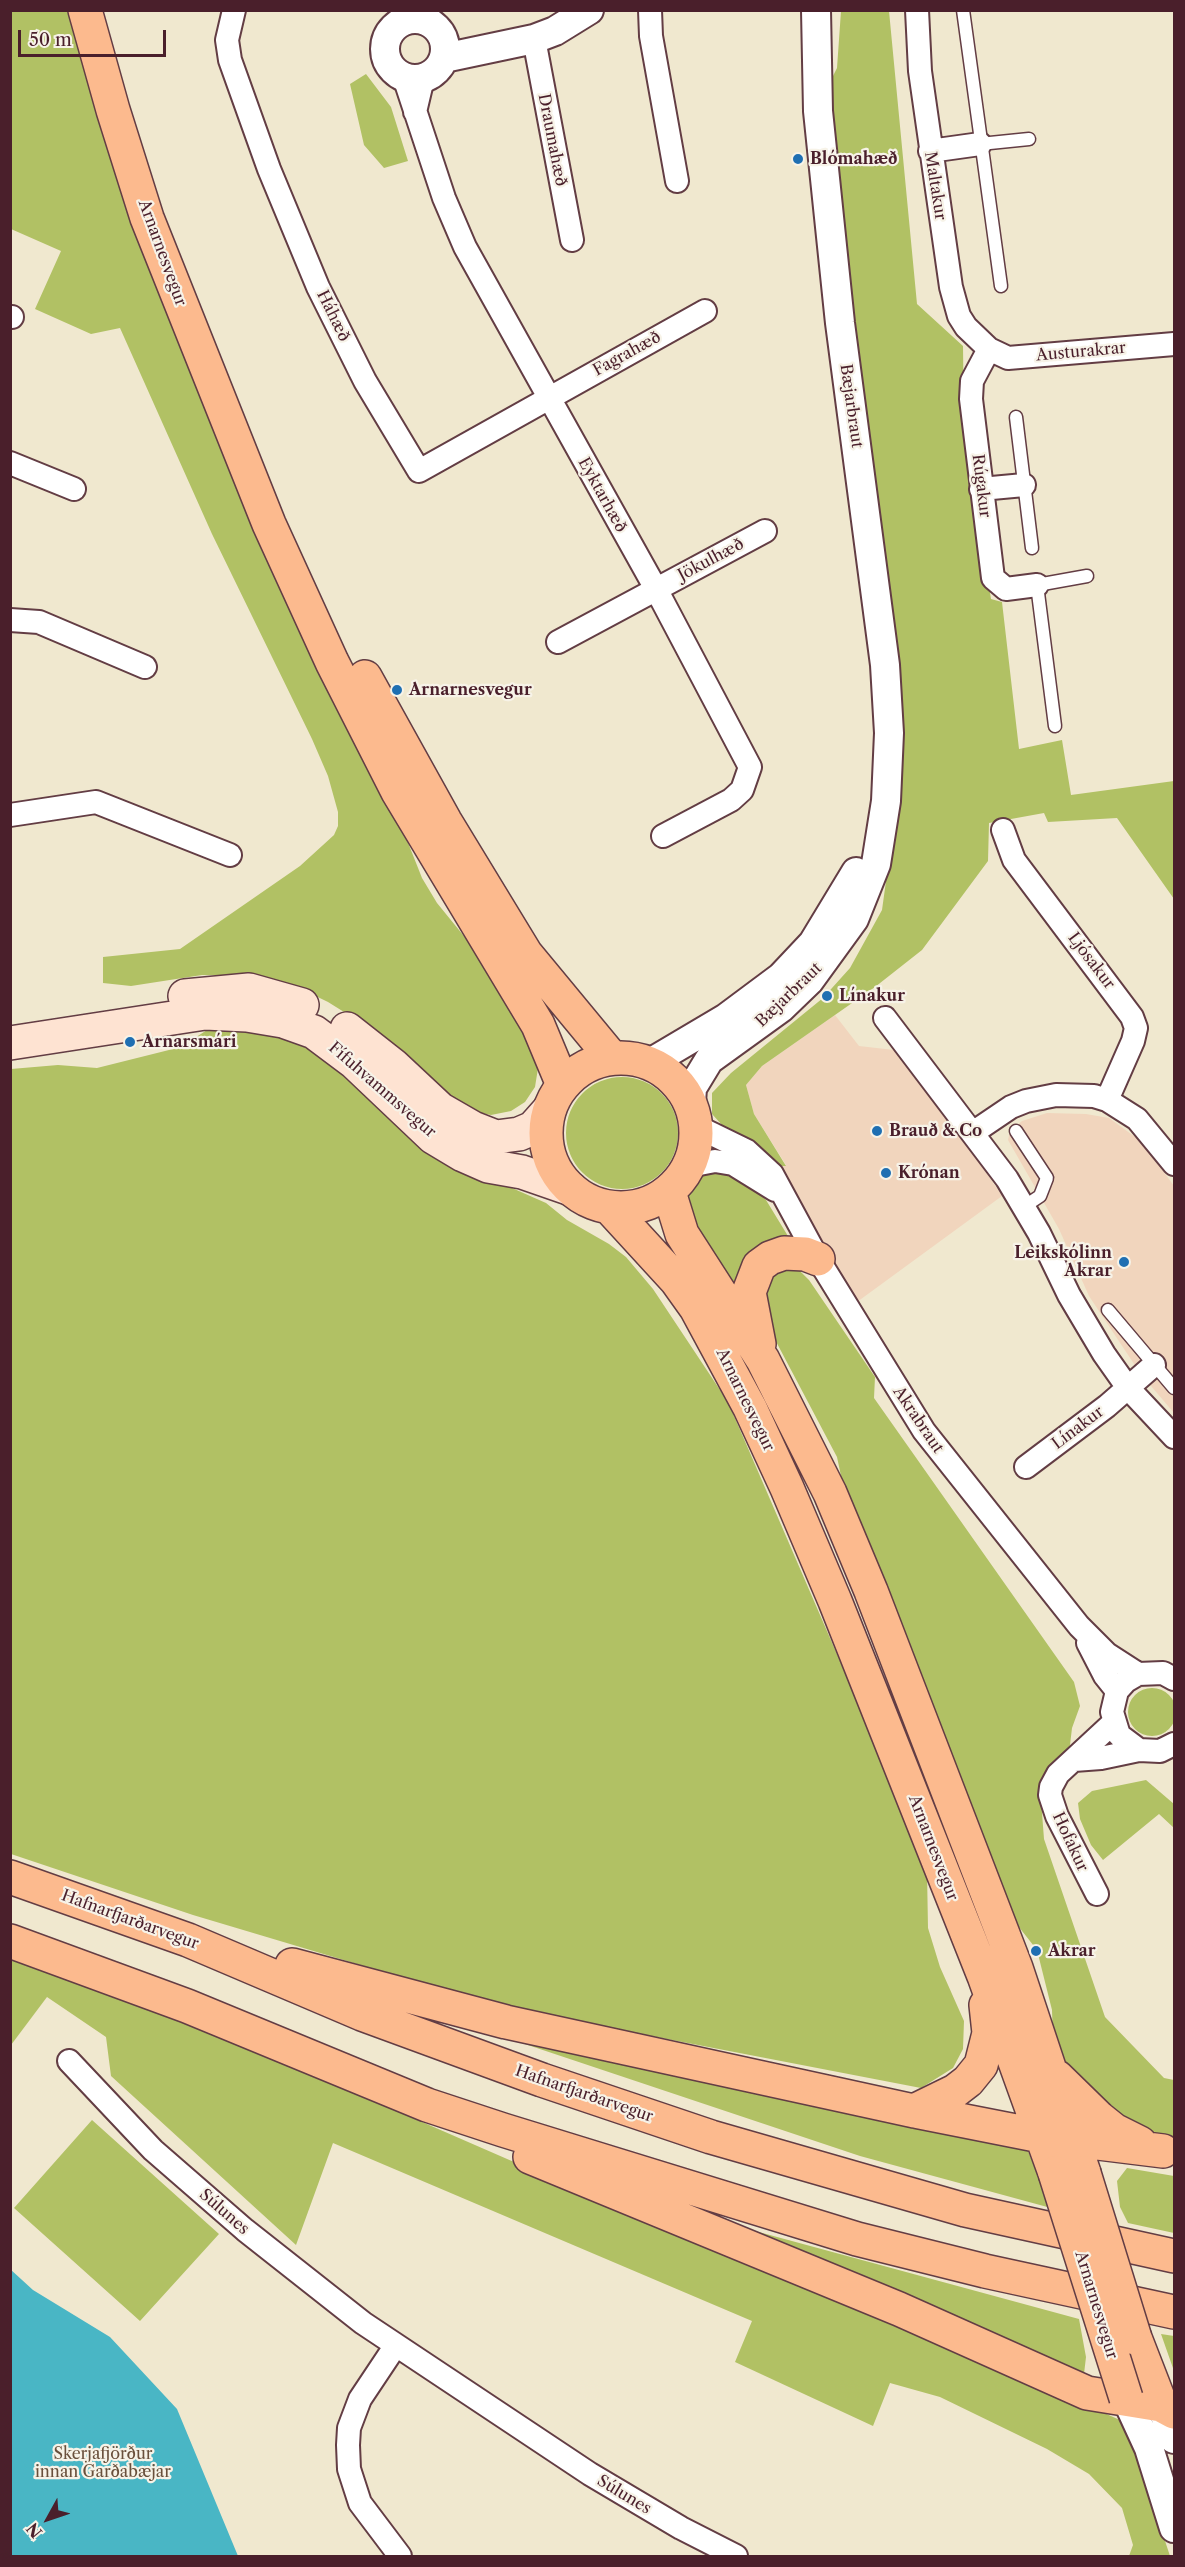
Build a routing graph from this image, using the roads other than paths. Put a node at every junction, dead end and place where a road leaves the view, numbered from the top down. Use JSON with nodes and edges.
{"nodes":[{"id":1,"x":85,"y":10,"type":"edge"},
{"id":2,"x":234,"y":10,"type":"edge"},
{"id":3,"x":589,"y":10,"type":"edge"},
{"id":4,"x":650,"y":10,"type":"edge"},
{"id":5,"x":816,"y":10,"type":"edge"},
{"id":6,"x":917,"y":10,"type":"edge"},
{"id":7,"x":963,"y":10,"type":"edge"},
{"id":8,"x":426,"y":26,"type":"edge"},
{"id":9,"x":534,"y":39,"type":"junction"},
{"id":10,"x":414,"y":77,"type":"junction"},
{"id":11,"x":1029,"y":139,"type":"dead end"},
{"id":12,"x":980,"y":144,"type":"junction"},
{"id":13,"x":930,"y":151,"type":"junction"},
{"id":14,"x":677,"y":181,"type":"dead end"},
{"id":15,"x":572,"y":240,"type":"dead end"},
{"id":16,"x":1000,"y":286,"type":"dead end"},
{"id":17,"x":705,"y":311,"type":"dead end"},
{"id":18,"x":1174,"y":344,"type":"edge"},
{"id":19,"x":989,"y":349,"type":"junction"},
{"id":20,"x":548,"y":397,"type":"junction"},
{"id":21,"x":1016,"y":417,"type":"dead end"},
{"id":22,"x":10,"y":463,"type":"edge"},
{"id":23,"x":1024,"y":485,"type":"junction"},
{"id":24,"x":74,"y":489,"type":"dead end"},
{"id":25,"x":256,"y":489,"type":"junction"},
{"id":26,"x":981,"y":489,"type":"junction"},
{"id":27,"x":765,"y":531,"type":"dead end"},
{"id":28,"x":1032,"y":548,"type":"dead end"},
{"id":29,"x":1087,"y":576,"type":"dead end"},
{"id":30,"x":1037,"y":585,"type":"junction"},
{"id":31,"x":656,"y":589,"type":"junction"},
{"id":32,"x":10,"y":620,"type":"edge"},
{"id":33,"x":558,"y":642,"type":"dead end"},
{"id":34,"x":145,"y":667,"type":"dead end"},
{"id":35,"x":1055,"y":726,"type":"dead end"},
{"id":36,"x":886,"y":801,"type":"junction"},
{"id":37,"x":10,"y":815,"type":"edge"},
{"id":38,"x":1003,"y":830,"type":"dead end"},
{"id":39,"x":663,"y":836,"type":"dead end"},
{"id":40,"x":230,"y":855,"type":"dead end"},
{"id":41,"x":885,"y":1017,"type":"dead end"},
{"id":42,"x":10,"y":1020,"type":"edge"},
{"id":43,"x":10,"y":1043,"type":"edge"},
{"id":44,"x":612,"y":1058,"type":"junction"},
{"id":45,"x":650,"y":1063,"type":"junction"},
{"id":46,"x":556,"y":1098,"type":"junction"},
{"id":47,"x":1107,"y":1100,"type":"junction"},
{"id":48,"x":693,"y":1113,"type":"junction"},
{"id":49,"x":1016,"y":1131,"type":"dead end"},
{"id":50,"x":974,"y":1132,"type":"junction"},
{"id":51,"x":1174,"y":1164,"type":"edge"},
{"id":52,"x":690,"y":1166,"type":"junction"},
{"id":53,"x":571,"y":1189,"type":"junction"},
{"id":54,"x":669,"y":1192,"type":"junction"},
{"id":55,"x":784,"y":1195,"type":"junction"},
{"id":56,"x":1025,"y":1206,"type":"junction"},
{"id":57,"x":610,"y":1208,"type":"junction"},
{"id":58,"x":818,"y":1259,"type":"junction"},
{"id":59,"x":1108,"y":1310,"type":"dead end"},
{"id":60,"x":763,"y":1360,"type":"junction"},
{"id":61,"x":1154,"y":1365,"type":"junction"},
{"id":62,"x":1128,"y":1388,"type":"junction"},
{"id":63,"x":1174,"y":1388,"type":"edge"},
{"id":64,"x":1174,"y":1437,"type":"edge"},
{"id":65,"x":1026,"y":1467,"type":"dead end"},
{"id":66,"x":1078,"y":1626,"type":"junction"},
{"id":67,"x":1138,"y":1674,"type":"junction"},
{"id":68,"x":1171,"y":1674,"type":"edge"},
{"id":69,"x":1117,"y":1691,"type":"junction"},
{"id":70,"x":1113,"y":1723,"type":"junction"},
{"id":71,"x":1162,"y":1752,"type":"edge"},
{"id":72,"x":1074,"y":1760,"type":"junction"},
{"id":73,"x":10,"y":1876,"type":"edge"},
{"id":74,"x":1097,"y":1894,"type":"dead end"},
{"id":75,"x":188,"y":1940,"type":"junction"},
{"id":76,"x":10,"y":1941,"type":"edge"},
{"id":77,"x":984,"y":1976,"type":"junction"},
{"id":78,"x":69,"y":2061,"type":"dead end"},
{"id":79,"x":1052,"y":2071,"type":"junction"},
{"id":80,"x":427,"y":2105,"type":"junction"},
{"id":81,"x":914,"y":2111,"type":"junction"},
{"id":82,"x":1041,"y":2136,"type":"junction"},
{"id":83,"x":1073,"y":2140,"type":"junction"},
{"id":84,"x":1169,"y":2152,"type":"edge"},
{"id":85,"x":1069,"y":2173,"type":"junction"},
{"id":86,"x":1174,"y":2256,"type":"edge"},
{"id":87,"x":1174,"y":2312,"type":"edge"},
{"id":88,"x":396,"y":2345,"type":"junction"},
{"id":89,"x":1125,"y":2398,"type":"junction"},
{"id":90,"x":1168,"y":2409,"type":"edge"},
{"id":91,"x":1174,"y":2439,"type":"edge"},
{"id":92,"x":1174,"y":2528,"type":"edge"},
{"id":93,"x":400,"y":2556,"type":"edge"},
{"id":94,"x":736,"y":2556,"type":"edge"}],
"edges":[{"from":1,"to":25,"type":"main road","name":"Arnarnesvegur"},
{"from":2,"to":20,"type":"street","name":"Háhæð"},
{"from":3,"to":9,"type":"street"},
{"from":4,"to":14,"type":"street"},
{"from":5,"to":36,"type":"street","name":"Bæjarbraut"},
{"from":6,"to":13,"type":"street","name":"Maltakur"},
{"from":7,"to":12,"type":"lane"},
{"from":8,"to":9,"type":"street"},
{"from":8,"to":10,"type":"street"},
{"from":8,"to":10,"type":"street"},
{"from":9,"to":15,"type":"street","name":"Draumahæð"},
{"from":10,"to":20,"type":"street","name":"Eyktarhæð"},
{"from":11,"to":12,"type":"lane"},
{"from":12,"to":13,"type":"street"},
{"from":12,"to":16,"type":"lane"},
{"from":13,"to":19,"type":"street","name":"Maltakur"},
{"from":17,"to":20,"type":"street","name":"Fagrahæð"},
{"from":18,"to":19,"type":"street","name":"Austurakrar"},
{"from":19,"to":26,"type":"street","name":"Rúgakur"},
{"from":20,"to":31,"type":"street","name":"Eyktarhæð"},
{"from":21,"to":23,"type":"lane"},
{"from":22,"to":24,"type":"street"},
{"from":23,"to":26,"type":"street"},
{"from":23,"to":28,"type":"lane"},
{"from":25,"to":44,"type":"main road","name":"Arnarnesvegur"},
{"from":25,"to":46,"type":"main road","name":"Arnarnesvegur"},
{"from":26,"to":30,"type":"street","name":"Rúgakur"},
{"from":27,"to":31,"type":"street","name":"Jökulhæð"},
{"from":29,"to":30,"type":"lane","name":"Rúgakur"},
{"from":30,"to":35,"type":"lane"},
{"from":31,"to":33,"type":"street","name":"Jökulhæð"},
{"from":31,"to":39,"type":"street","name":"Eyktarhæð"},
{"from":32,"to":34,"type":"street"},
{"from":36,"to":45,"type":"street","name":"Bæjarbraut"},
{"from":36,"to":48,"type":"street","name":"Bæjarbraut"},
{"from":37,"to":40,"type":"street"},
{"from":38,"to":47,"type":"street","name":"Ljósakur"},
{"from":41,"to":50,"type":"street"},
{"from":42,"to":46,"type":"main road","name":"Fífuhvammsvegur"},
{"from":43,"to":53,"type":"main road","name":"Fífuhvammsvegur"},
{"from":44,"to":45,"type":"main road"},
{"from":44,"to":46,"type":"main road"},
{"from":45,"to":48,"type":"main road"},
{"from":46,"to":53,"type":"main road","name":"Arnarnesvegur"},
{"from":47,"to":50,"type":"street"},
{"from":47,"to":51,"type":"street"},
{"from":48,"to":52,"type":"main road","name":"Arnarnesvegur"},
{"from":48,"to":55,"type":"street","name":"Akrabraut"},
{"from":49,"to":56,"type":"lane"},
{"from":50,"to":56,"type":"street"},
{"from":52,"to":54,"type":"main road","name":"Arnarnesvegur"},
{"from":52,"to":55,"type":"street"},
{"from":53,"to":57,"type":"main road","name":"Arnarnesvegur"},
{"from":54,"to":57,"type":"main road","name":"Arnarnesvegur"},
{"from":54,"to":60,"type":"main road","name":"Arnarnesvegur"},
{"from":55,"to":58,"type":"street","name":"Akrabraut"},
{"from":56,"to":62,"type":"street"},
{"from":57,"to":77,"type":"main road","name":"Arnarnesvegur"},
{"from":58,"to":60,"type":"main road"},
{"from":58,"to":66,"type":"street","name":"Akrabraut"},
{"from":59,"to":61,"type":"lane"},
{"from":60,"to":79,"type":"main road","name":"Arnarnesvegur"},
{"from":61,"to":62,"type":"street","name":"Línakur"},
{"from":61,"to":63,"type":"lane"},
{"from":62,"to":64,"type":"street"},
{"from":62,"to":65,"type":"street","name":"Línakur"},
{"from":66,"to":67,"type":"street","name":"Akrabraut"},
{"from":66,"to":69,"type":"street","name":"Akrabraut"},
{"from":67,"to":68,"type":"street"},
{"from":67,"to":69,"type":"street"},
{"from":69,"to":70,"type":"street"},
{"from":70,"to":71,"type":"street"},
{"from":70,"to":72,"type":"street","name":"Hofakur"},
{"from":71,"to":72,"type":"street"},
{"from":72,"to":74,"type":"street","name":"Hofakur"},
{"from":73,"to":75,"type":"main road","name":"Hafnarfjarðarvegur"},
{"from":75,"to":81,"type":"main road"},
{"from":75,"to":86,"type":"main road","name":"Hafnarfjarðarvegur"},
{"from":76,"to":80,"type":"main road"},
{"from":77,"to":81,"type":"main road"},
{"from":77,"to":82,"type":"main road","name":"Arnarnesvegur"},
{"from":78,"to":88,"type":"street","name":"Súlunes"},
{"from":79,"to":83,"type":"main road","name":"Arnarnesvegur"},
{"from":79,"to":84,"type":"main road"},
{"from":80,"to":87,"type":"main road"},
{"from":80,"to":89,"type":"main road"},
{"from":81,"to":82,"type":"main road"},
{"from":82,"to":83,"type":"main road"},
{"from":82,"to":85,"type":"main road","name":"Arnarnesvegur"},
{"from":83,"to":84,"type":"main road"},
{"from":83,"to":85,"type":"main road","name":"Arnarnesvegur"},
{"from":85,"to":89,"type":"main road","name":"Arnarnesvegur","bridge":true},
{"from":85,"to":90,"type":"main road","name":"Arnarnesvegur","bridge":true},
{"from":88,"to":93,"type":"street"},
{"from":88,"to":94,"type":"street","name":"Súlunes"},
{"from":89,"to":90,"type":"main road"},
{"from":89,"to":92,"type":"street","name":"Arnarnesvegur"},
{"from":90,"to":91,"type":"street","name":"Arnarnesvegur"}]}
